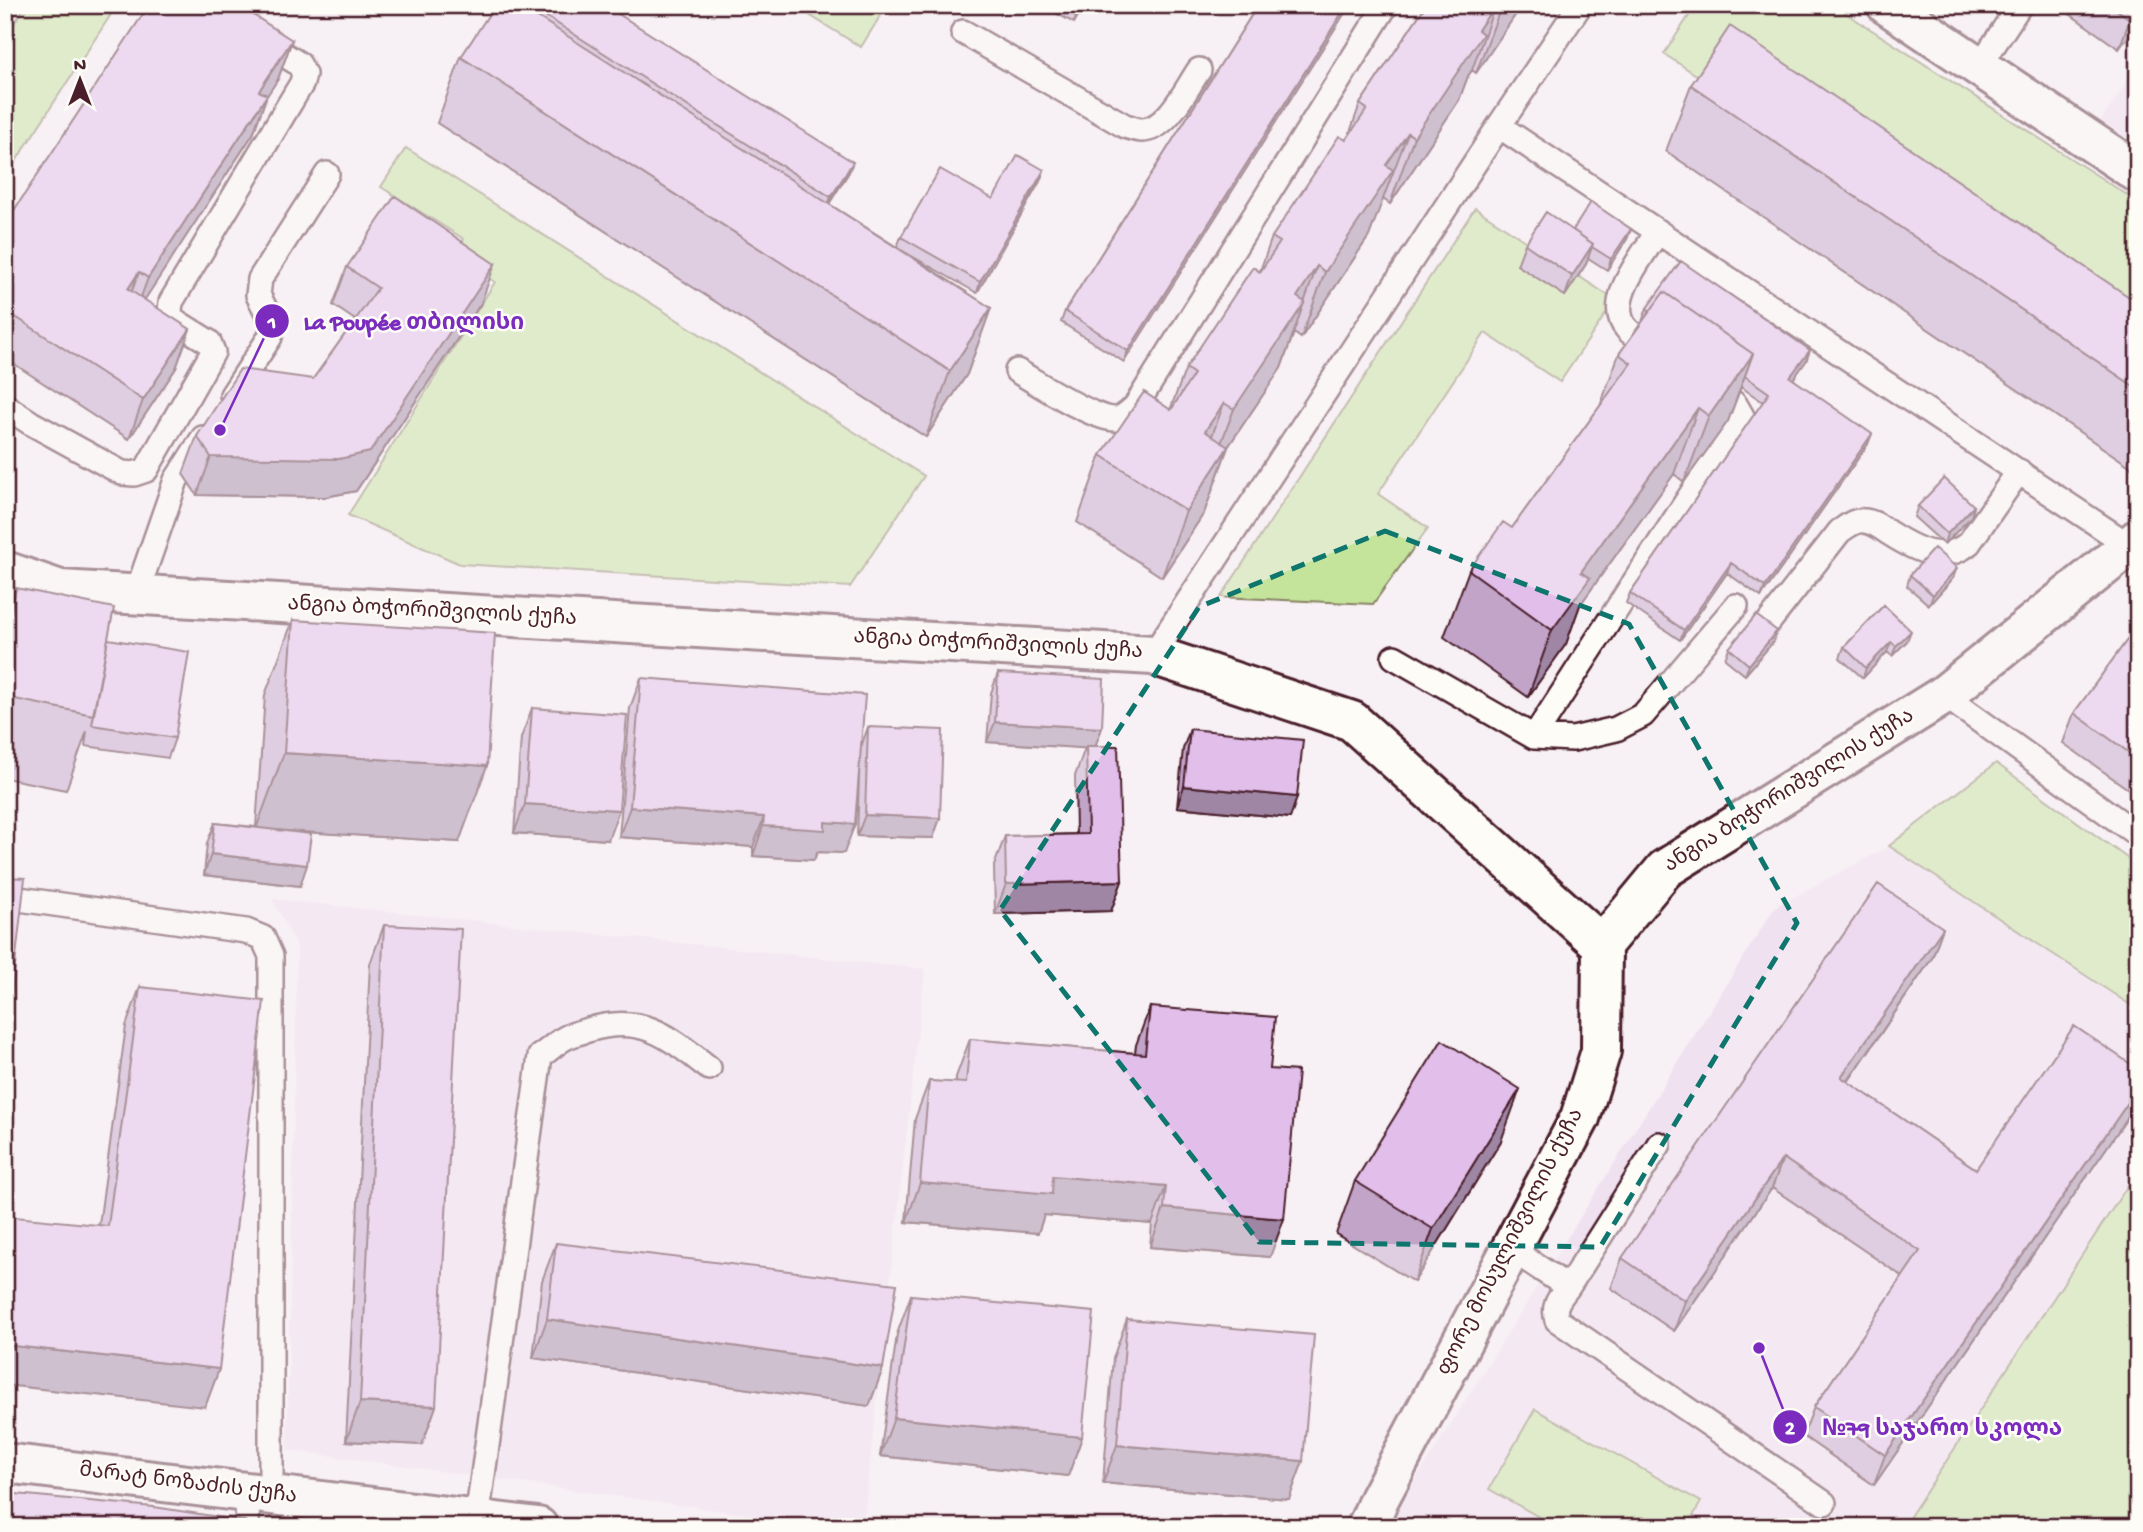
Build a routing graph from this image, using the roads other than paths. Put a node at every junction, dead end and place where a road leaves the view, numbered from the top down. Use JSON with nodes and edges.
{"nodes":[{"id":1,"x":1386,"y":5,"type":"edge"},
{"id":2,"x":1580,"y":5,"type":"edge"},
{"id":3,"x":1887,"y":5,"type":"edge"},
{"id":4,"x":2020,"y":5,"type":"edge"},
{"id":5,"x":241,"y":27,"type":"edge"},
{"id":6,"x":963,"y":32,"type":"dead end"},
{"id":7,"x":1979,"y":67,"type":"junction"},
{"id":8,"x":1199,"y":70,"type":"dead end"},
{"id":9,"x":1499,"y":126,"type":"junction"},
{"id":10,"x":2138,"y":173,"type":"edge"},
{"id":11,"x":327,"y":174,"type":"dead end"},
{"id":12,"x":1658,"y":231,"type":"junction"},
{"id":13,"x":1671,"y":360,"type":"edge"},
{"id":14,"x":1017,"y":371,"type":"dead end"},
{"id":15,"x":1693,"y":374,"type":"edge"},
{"id":16,"x":5,"y":406,"type":"edge"},
{"id":17,"x":2019,"y":471,"type":"junction"},
{"id":18,"x":2134,"y":542,"type":"edge"},
{"id":19,"x":5,"y":571,"type":"edge"},
{"id":20,"x":136,"y":595,"type":"junction"},
{"id":21,"x":1736,"y":606,"type":"dead end"},
{"id":22,"x":1768,"y":623,"type":"edge"},
{"id":23,"x":1153,"y":655,"type":"junction"},
{"id":24,"x":1394,"y":657,"type":"dead end"},
{"id":25,"x":1944,"y":695,"type":"junction"},
{"id":26,"x":1534,"y":737,"type":"junction"},
{"id":27,"x":2138,"y":835,"type":"edge"},
{"id":28,"x":5,"y":897,"type":"edge"},
{"id":29,"x":1602,"y":944,"type":"junction"},
{"id":30,"x":709,"y":1068,"type":"dead end"},
{"id":31,"x":1659,"y":1144,"type":"dead end"},
{"id":32,"x":1511,"y":1250,"type":"junction"},
{"id":33,"x":1568,"y":1287,"type":"junction"},
{"id":34,"x":5,"y":1463,"type":"edge"},
{"id":35,"x":1824,"y":1503,"type":"dead end"},
{"id":36,"x":255,"y":1505,"type":"edge"},
{"id":37,"x":477,"y":1519,"type":"junction"},
{"id":38,"x":538,"y":1527,"type":"edge"},
{"id":39,"x":1367,"y":1527,"type":"edge"}],
"edges":[{"from":1,"to":14,"type":"lane"},
{"from":2,"to":9,"type":"lane"},
{"from":3,"to":7,"type":"street"},
{"from":4,"to":7,"type":"lane"},
{"from":5,"to":16,"type":"lane"},
{"from":6,"to":8,"type":"lane"},
{"from":7,"to":10,"type":"street"},
{"from":9,"to":12,"type":"lane"},
{"from":9,"to":23,"type":"lane"},
{"from":11,"to":20,"type":"lane"},
{"from":12,"to":13,"type":"lane"},
{"from":12,"to":17,"type":"lane"},
{"from":15,"to":26,"type":"lane"},
{"from":17,"to":18,"type":"lane"},
{"from":17,"to":22,"type":"lane"},
{"from":18,"to":25,"type":"street","name":"ანგია ბოჭორიშვილის ქუჩა"},
{"from":19,"to":20,"type":"street","name":"ანგია ბოჭორიშვილის ქუჩა"},
{"from":20,"to":23,"type":"street","name":"ანგია ბოჭორიშვილის ქუჩა"},
{"from":21,"to":26,"type":"lane"},
{"from":23,"to":29,"type":"street","name":"ანგია ბოჭორიშვილის ქუჩა"},
{"from":24,"to":26,"type":"lane"},
{"from":25,"to":27,"type":"lane"},
{"from":25,"to":29,"type":"street","name":"ანგია ბოჭორიშვილის ქუჩა"},
{"from":28,"to":36,"type":"lane"},
{"from":29,"to":32,"type":"street","name":"ფორე მოსულიშვილის ქუჩა"},
{"from":30,"to":37,"type":"lane"},
{"from":31,"to":33,"type":"lane"},
{"from":32,"to":33,"type":"lane"},
{"from":32,"to":39,"type":"street","name":"ფორე მოსულიშვილის ქუჩა"},
{"from":33,"to":35,"type":"lane"},
{"from":34,"to":36,"type":"street","name":"მარატ ნოზაძის ქუჩა"},
{"from":36,"to":37,"type":"street","name":"მარატ ნოზაძის ქუჩა"},
{"from":37,"to":38,"type":"street","name":"მარატ ნოზაძის ქუჩა"}]}
